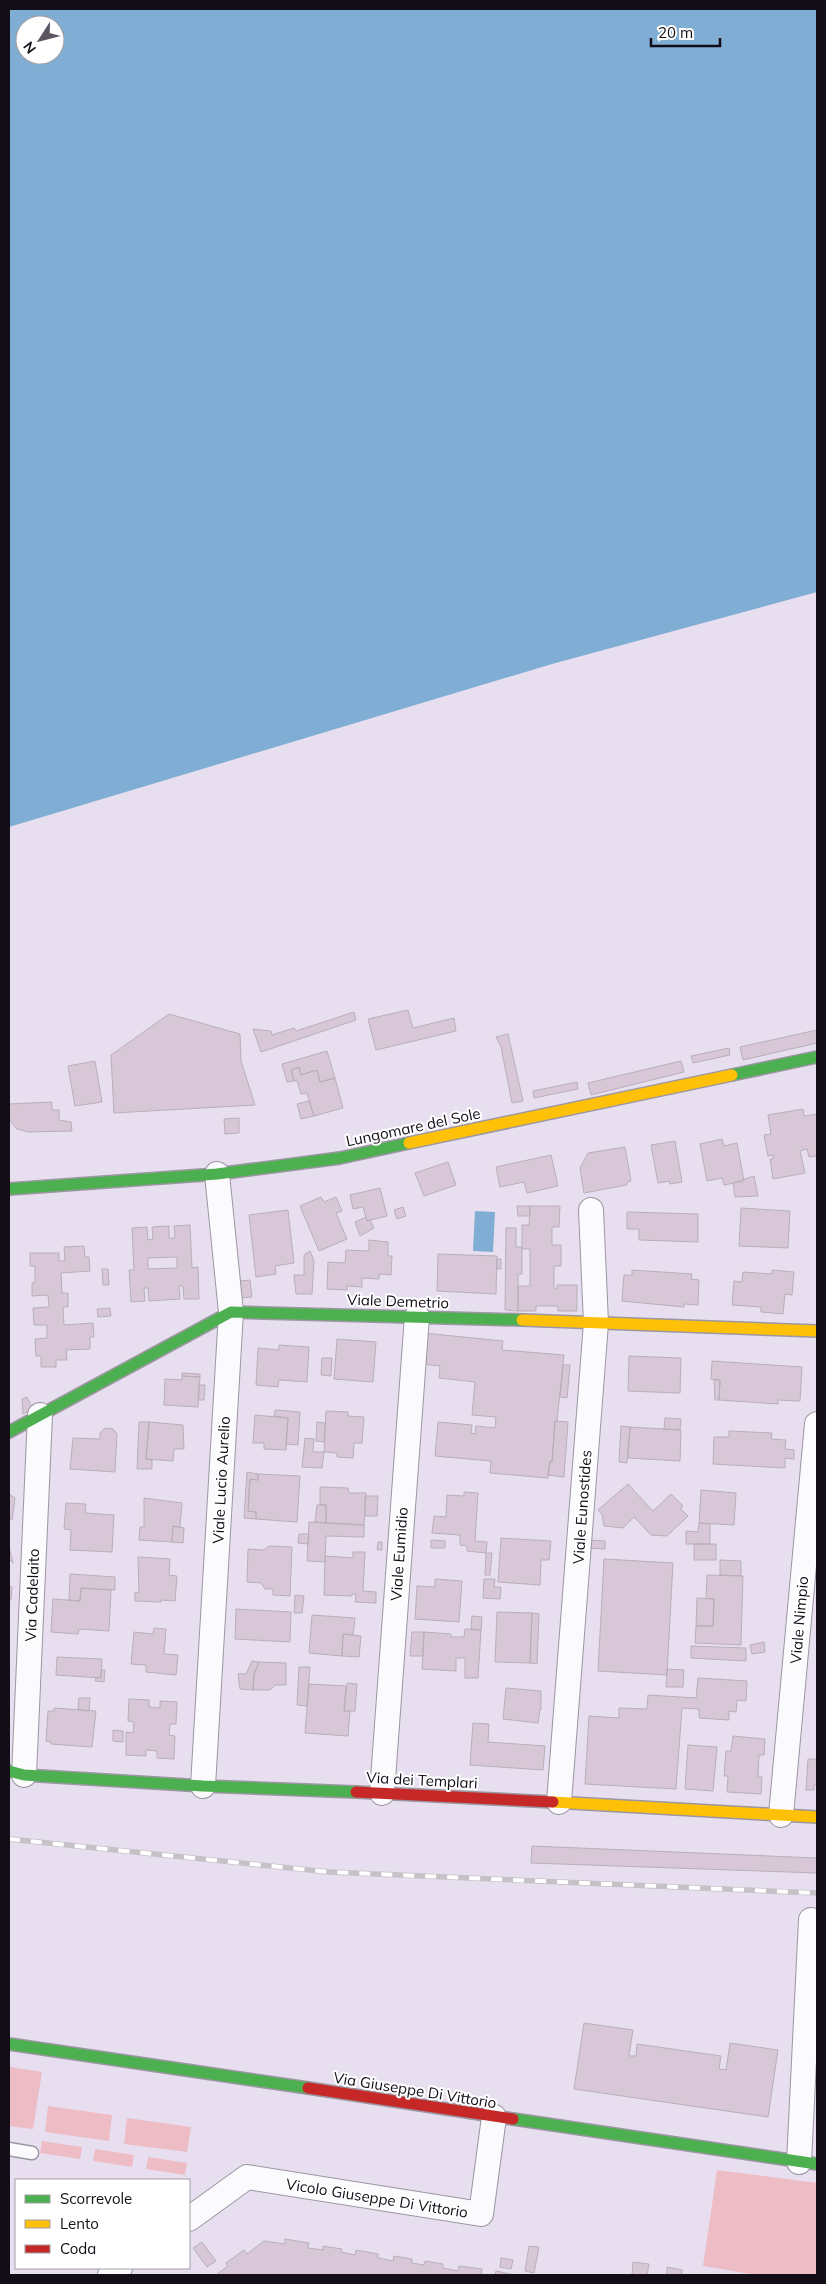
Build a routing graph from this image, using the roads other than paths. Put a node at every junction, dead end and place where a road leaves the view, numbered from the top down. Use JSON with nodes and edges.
{"nodes":[{"id":1,"x":817,"y":1058,"type":"edge"},
{"id":2,"x":218,"y":1174,"type":"junction"},
{"id":3,"x":9,"y":1190,"type":"edge"},
{"id":4,"x":591,"y":1210,"type":"dead end"},
{"id":5,"x":231,"y":1312,"type":"junction"},
{"id":6,"x":417,"y":1316,"type":"junction"},
{"id":7,"x":596,"y":1323,"type":"junction"},
{"id":8,"x":817,"y":1331,"type":"edge"},
{"id":9,"x":40,"y":1415,"type":"junction"},
{"id":10,"x":817,"y":1424,"type":"edge"},
{"id":11,"x":9,"y":1432,"type":"edge"},
{"id":12,"x":17,"y":1773,"type":"edge"},
{"id":13,"x":203,"y":1786,"type":"junction"},
{"id":14,"x":382,"y":1793,"type":"junction"},
{"id":15,"x":559,"y":1802,"type":"junction"},
{"id":16,"x":781,"y":1815,"type":"junction"},
{"id":17,"x":817,"y":1818,"type":"edge"},
{"id":18,"x":814,"y":1920,"type":"edge"},
{"id":19,"x":9,"y":2044,"type":"edge"},
{"id":20,"x":494,"y":2117,"type":"junction"},
{"id":21,"x":9,"y":2149,"type":"edge"},
{"id":22,"x":32,"y":2153,"type":"dead end"},
{"id":23,"x":808,"y":2163,"type":"edge"},
{"id":24,"x":190,"y":2218,"type":"edge"}],
"edges":[{"from":1,"to":2,"type":"street","name":"Lungomare del Sole"},
{"from":2,"to":3,"type":"street","name":"Lungomare del Sole"},
{"from":2,"to":5,"type":"street","name":"Viale Lucio Aurelio"},
{"from":4,"to":7,"type":"street","name":"Viale Eunostides"},
{"from":5,"to":6,"type":"street","name":"Viale Demetrio"},
{"from":5,"to":9,"type":"street","name":"Viale Demetrio"},
{"from":5,"to":13,"type":"street","name":"Viale Lucio Aurelio"},
{"from":6,"to":7,"type":"street","name":"Viale Demetrio"},
{"from":6,"to":14,"type":"street","name":"Viale Eumidio"},
{"from":7,"to":8,"type":"street","name":"Viale Demetrio"},
{"from":7,"to":15,"type":"street","name":"Viale Eunostides"},
{"from":9,"to":11,"type":"street","name":"Viale Demetrio"},
{"from":9,"to":12,"type":"street","name":"Via Cadelaito"},
{"from":10,"to":16,"type":"street","name":"Viale Nimpio"},
{"from":12,"to":13,"type":"street","name":"Via dei Templari"},
{"from":13,"to":14,"type":"street","name":"Via dei Templari"},
{"from":14,"to":15,"type":"street","name":"Via dei Templari"},
{"from":15,"to":16,"type":"street","name":"Via dei Templari"},
{"from":16,"to":17,"type":"street","name":"Via dei Templari"},
{"from":18,"to":23,"type":"street"},
{"from":19,"to":20,"type":"street","name":"Via Giuseppe Di Vittorio"},
{"from":20,"to":23,"type":"street","name":"Via Giuseppe Di Vittorio"},
{"from":20,"to":24,"type":"street","name":"Vicolo Giuseppe Di Vittorio"},
{"from":21,"to":22,"type":"lane"}]}
